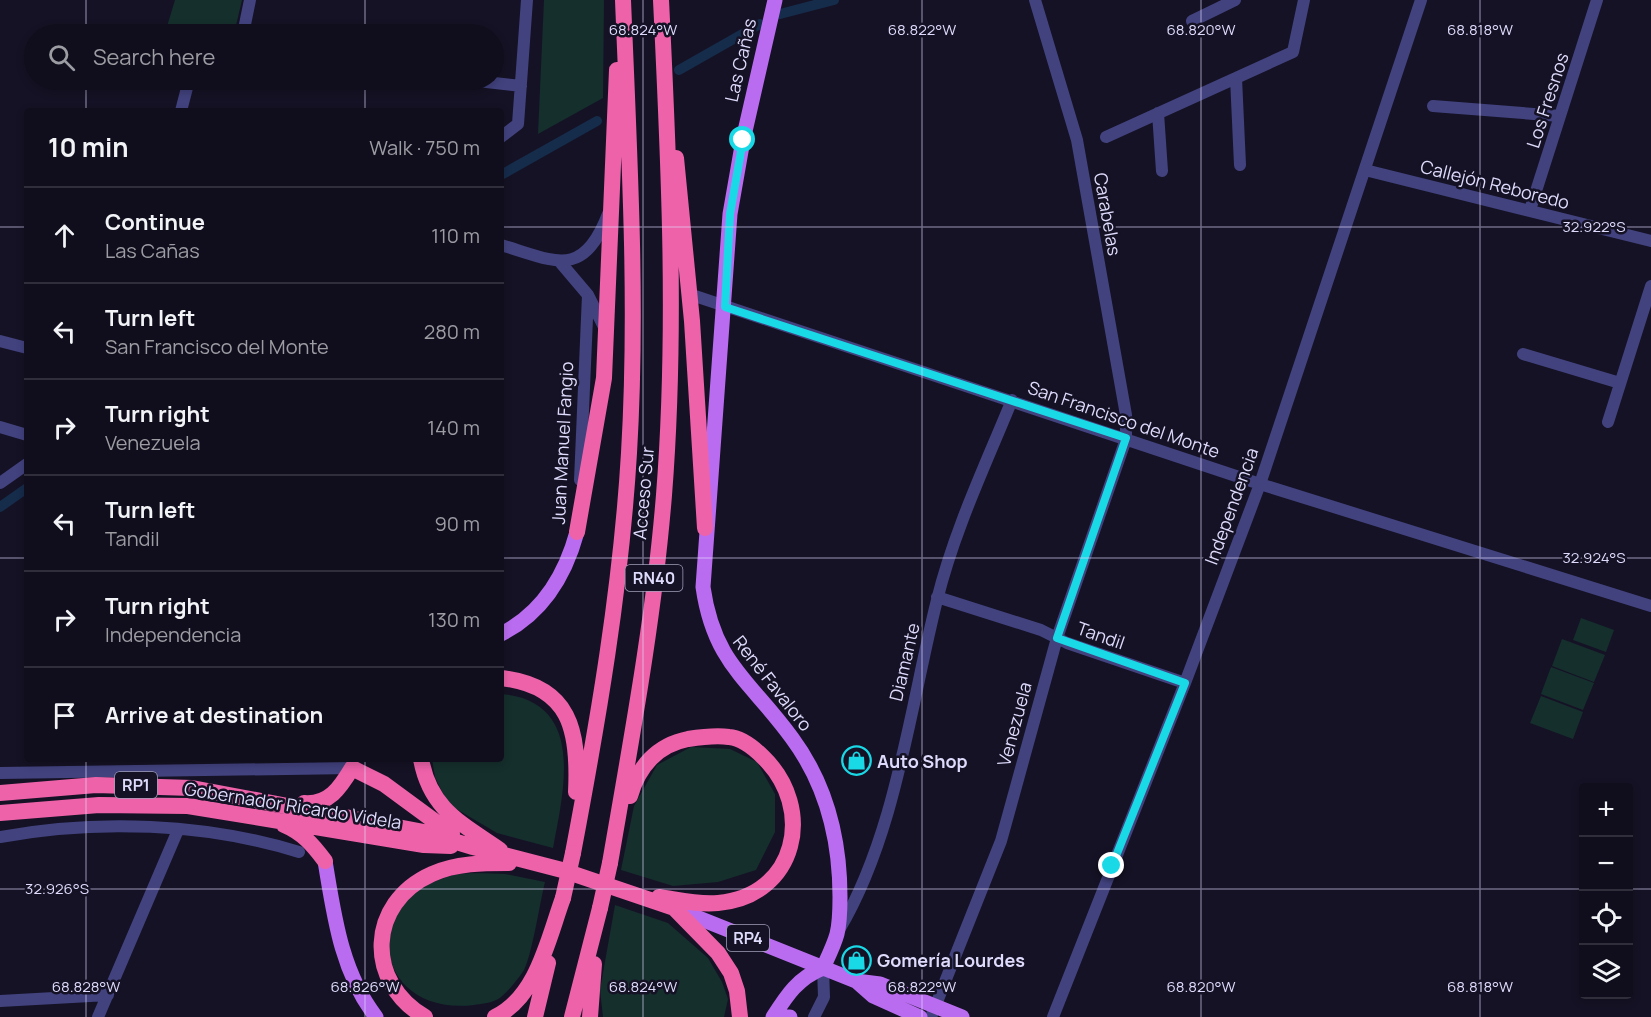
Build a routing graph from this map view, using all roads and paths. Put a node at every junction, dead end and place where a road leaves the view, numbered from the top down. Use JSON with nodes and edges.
{"nodes":[{"id":1,"x":250,"y":0,"type":"edge"},
{"id":2,"x":527,"y":0,"type":"edge"},
{"id":3,"x":623,"y":0,"type":"edge"},
{"id":4,"x":661,"y":0,"type":"edge"},
{"id":5,"x":669,"y":0,"type":"edge"},
{"id":6,"x":775,"y":0,"type":"edge"},
{"id":7,"x":1035,"y":0,"type":"edge"},
{"id":8,"x":1235,"y":0,"type":"edge"},
{"id":9,"x":1304,"y":0,"type":"edge"},
{"id":10,"x":1421,"y":0,"type":"edge"},
{"id":11,"x":1597,"y":0,"type":"edge"},
{"id":12,"x":1192,"y":21,"type":"dead end"},
{"id":13,"x":245,"y":24,"type":"edge"},
{"id":14,"x":665,"y":74,"type":"junction"},
{"id":15,"x":1236,"y":78,"type":"junction"},
{"id":16,"x":504,"y":84,"type":"edge"},
{"id":17,"x":521,"y":86,"type":"junction"},
{"id":18,"x":186,"y":90,"type":"edge"},
{"id":19,"x":1433,"y":106,"type":"dead end"},
{"id":20,"x":182,"y":108,"type":"edge"},
{"id":21,"x":1158,"y":113,"type":"junction"},
{"id":22,"x":1560,"y":116,"type":"junction"},
{"id":23,"x":504,"y":135,"type":"edge"},
{"id":24,"x":1106,"y":137,"type":"dead end"},
{"id":25,"x":1240,"y":165,"type":"dead end"},
{"id":26,"x":1365,"y":170,"type":"junction"},
{"id":27,"x":1162,"y":171,"type":"dead end"},
{"id":28,"x":611,"y":200,"type":"junction"},
{"id":29,"x":1530,"y":210,"type":"junction"},
{"id":30,"x":1651,"y":241,"type":"edge"},
{"id":31,"x":504,"y":246,"type":"edge"},
{"id":32,"x":560,"y":262,"type":"junction"},
{"id":33,"x":1651,"y":286,"type":"edge"},
{"id":34,"x":689,"y":294,"type":"junction"},
{"id":35,"x":588,"y":296,"type":"junction"},
{"id":36,"x":725,"y":307,"type":"junction"},
{"id":37,"x":607,"y":334,"type":"junction"},
{"id":38,"x":0,"y":340,"type":"edge"},
{"id":39,"x":24,"y":347,"type":"edge"},
{"id":40,"x":1523,"y":354,"type":"dead end"},
{"id":41,"x":1620,"y":383,"type":"junction"},
{"id":42,"x":1012,"y":400,"type":"junction"},
{"id":43,"x":1608,"y":422,"type":"dead end"},
{"id":44,"x":0,"y":427,"type":"edge"},
{"id":45,"x":24,"y":434,"type":"edge"},
{"id":46,"x":1126,"y":438,"type":"junction"},
{"id":47,"x":24,"y":466,"type":"edge"},
{"id":48,"x":0,"y":483,"type":"edge"},
{"id":49,"x":1260,"y":484,"type":"junction"},
{"id":50,"x":705,"y":528,"type":"junction"},
{"id":51,"x":577,"y":532,"type":"junction"},
{"id":52,"x":938,"y":597,"type":"junction"},
{"id":53,"x":1651,"y":606,"type":"edge"},
{"id":54,"x":504,"y":633,"type":"edge"},
{"id":55,"x":1057,"y":638,"type":"junction"},
{"id":56,"x":504,"y":678,"type":"edge"},
{"id":57,"x":1185,"y":683,"type":"junction"},
{"id":58,"x":422,"y":762,"type":"edge"},
{"id":59,"x":213,"y":764,"type":"edge"},
{"id":60,"x":355,"y":764,"type":"edge"},
{"id":61,"x":0,"y":773,"type":"edge"},
{"id":62,"x":0,"y":793,"type":"edge"},
{"id":63,"x":269,"y":809,"type":"junction"},
{"id":64,"x":0,"y":813,"type":"edge"},
{"id":65,"x":178,"y":830,"type":"junction"},
{"id":66,"x":0,"y":837,"type":"edge"},
{"id":67,"x":473,"y":848,"type":"junction"},
{"id":68,"x":299,"y":852,"type":"dead end"},
{"id":69,"x":573,"y":853,"type":"junction"},
{"id":70,"x":508,"y":856,"type":"junction"},
{"id":71,"x":326,"y":861,"type":"joint"},
{"id":72,"x":610,"y":863,"type":"junction"},
{"id":73,"x":540,"y":864,"type":"junction"},
{"id":74,"x":634,"y":894,"type":"junction"},
{"id":75,"x":563,"y":898,"type":"junction"},
{"id":76,"x":600,"y":909,"type":"junction"},
{"id":77,"x":674,"y":909,"type":"junction"},
{"id":78,"x":837,"y":933,"type":"junction"},
{"id":79,"x":823,"y":968,"type":"junction"},
{"id":80,"x":856,"y":981,"type":"junction"},
{"id":81,"x":108,"y":995,"type":"junction"},
{"id":82,"x":0,"y":1001,"type":"edge"},
{"id":83,"x":934,"y":1012,"type":"edge"},
{"id":84,"x":98,"y":1017,"type":"edge"},
{"id":85,"x":376,"y":1017,"type":"edge"},
{"id":86,"x":425,"y":1017,"type":"edge"},
{"id":87,"x":495,"y":1017,"type":"edge"},
{"id":88,"x":535,"y":1017,"type":"edge"},
{"id":89,"x":572,"y":1017,"type":"edge"},
{"id":90,"x":590,"y":1017,"type":"edge"},
{"id":91,"x":740,"y":1017,"type":"edge"},
{"id":92,"x":773,"y":1017,"type":"edge"},
{"id":93,"x":781,"y":1017,"type":"edge"},
{"id":94,"x":790,"y":1017,"type":"edge"},
{"id":95,"x":814,"y":1017,"type":"edge"},
{"id":96,"x":920,"y":1017,"type":"edge"},
{"id":97,"x":962,"y":1017,"type":"edge"},
{"id":98,"x":1053,"y":1017,"type":"edge"}],
"edges":[{"from":1,"to":13,"type":"street"},
{"from":2,"to":17,"type":"street"},
{"from":3,"to":28,"type":"highway"},
{"from":3,"to":69,"type":"highway","name":"Acceso Sur","number":"RN40"},
{"from":4,"to":14,"type":"highway","name":"Acceso Sur","number":"RN40"},
{"from":5,"to":14,"type":"highway"},
{"from":6,"to":36,"type":"main road","name":"Las Cañas"},
{"from":7,"to":46,"type":"street","name":"Carabelas"},
{"from":8,"to":12,"type":"street"},
{"from":9,"to":15,"type":"street"},
{"from":10,"to":26,"type":"street","name":"Independencia"},
{"from":11,"to":22,"type":"street","name":"Los Fresnos"},
{"from":14,"to":34,"type":"highway"},
{"from":14,"to":72,"type":"highway","name":"Acceso Sur","number":"RN40"},
{"from":15,"to":21,"type":"street"},
{"from":15,"to":25,"type":"street"},
{"from":16,"to":17,"type":"street"},
{"from":17,"to":23,"type":"street"},
{"from":18,"to":20,"type":"street"},
{"from":19,"to":22,"type":"street"},
{"from":21,"to":24,"type":"street"},
{"from":21,"to":27,"type":"street"},
{"from":22,"to":29,"type":"street","name":"Los Fresnos"},
{"from":26,"to":29,"type":"street","name":"Callejón Reboredo"},
{"from":26,"to":49,"type":"street","name":"Independencia"},
{"from":28,"to":32,"type":"street"},
{"from":28,"to":37,"type":"highway"},
{"from":29,"to":30,"type":"street","name":"Callejón Reboredo"},
{"from":31,"to":32,"type":"street"},
{"from":32,"to":35,"type":"street"},
{"from":33,"to":41,"type":"street"},
{"from":34,"to":36,"type":"street","name":"San Francisco del Monte"},
{"from":34,"to":50,"type":"highway"},
{"from":35,"to":37,"type":"street"},
{"from":35,"to":51,"type":"street","name":"Juan Manuel Fangio"},
{"from":36,"to":42,"type":"street","name":"San Francisco del Monte"},
{"from":36,"to":50,"type":"main road","name":"René Favaloro"},
{"from":37,"to":51,"type":"highway"},
{"from":38,"to":39,"type":"street"},
{"from":40,"to":41,"type":"street"},
{"from":41,"to":43,"type":"street"},
{"from":42,"to":46,"type":"street","name":"San Francisco del Monte"},
{"from":42,"to":52,"type":"street","name":"Diamante"},
{"from":44,"to":45,"type":"street"},
{"from":46,"to":49,"type":"street","name":"San Francisco del Monte"},
{"from":46,"to":55,"type":"street","name":"Venezuela"},
{"from":47,"to":48,"type":"street"},
{"from":49,"to":53,"type":"street","name":"San Francisco del Monte"},
{"from":49,"to":57,"type":"street","name":"Independencia"},
{"from":50,"to":78,"type":"main road","name":"René Favaloro"},
{"from":51,"to":54,"type":"main road","name":"Juan Manuel Fangio"},
{"from":52,"to":55,"type":"street","name":"Tandil"},
{"from":52,"to":78,"type":"street","name":"Diamante"},
{"from":55,"to":57,"type":"street","name":"Tandil"},
{"from":55,"to":83,"type":"street","name":"Venezuela"},
{"from":56,"to":69,"type":"highway"},
{"from":57,"to":98,"type":"street","name":"Independencia"},
{"from":58,"to":70,"type":"highway"},
{"from":59,"to":60,"type":"street"},
{"from":59,"to":61,"type":"street"},
{"from":60,"to":63,"type":"highway"},
{"from":60,"to":67,"type":"highway"},
{"from":62,"to":63,"type":"highway","name":"Gobernador Ricardo Videla","number":"RP1"},
{"from":63,"to":64,"type":"highway","name":"Gobernador Ricardo Videla","number":"RP1"},
{"from":63,"to":67,"type":"highway","name":"Gobernador Ricardo Videla","number":"RP1"},
{"from":63,"to":71,"type":"highway"},
{"from":65,"to":66,"type":"street"},
{"from":65,"to":68,"type":"street"},
{"from":65,"to":81,"type":"street"},
{"from":67,"to":70,"type":"highway","name":"Gobernador Ricardo Videla","number":"RP4"},
{"from":69,"to":75,"type":"highway","name":"Acceso Sur","number":"RN40","bridge":true},
{"from":70,"to":73,"type":"highway","name":"Gobernador Ricardo Videla","number":"RP4"},
{"from":71,"to":85,"type":"main road"},
{"from":72,"to":74,"type":"highway"},
{"from":72,"to":76,"type":"highway","name":"Acceso Sur","number":"RN40","bridge":true},
{"from":73,"to":74,"type":"highway","name":"Gobernador Ricardo Videla","number":"RP4"},
{"from":73,"to":86,"type":"highway"},
{"from":74,"to":77,"type":"highway","number":"RP4"},
{"from":75,"to":87,"type":"highway"},
{"from":75,"to":88,"type":"highway","name":"Acceso Sur","number":"RN40"},
{"from":76,"to":89,"type":"highway","name":"Acceso Sur","number":"RN40"},
{"from":76,"to":90,"type":"highway"},
{"from":77,"to":79,"type":"main road","number":"RP4"},
{"from":77,"to":91,"type":"highway"},
{"from":78,"to":79,"type":"main road","name":"René Favaloro"},
{"from":79,"to":80,"type":"main road","number":"RP4"},
{"from":79,"to":92,"type":"main road"},
{"from":79,"to":95,"type":"street"},
{"from":80,"to":83,"type":"main road","number":"RP4"},
{"from":80,"to":96,"type":"main road","number":"RP4"},
{"from":81,"to":82,"type":"street"},
{"from":81,"to":84,"type":"street"},
{"from":83,"to":97,"type":"main road","number":"RP4"},
{"from":93,"to":94,"type":"main road"}]}
